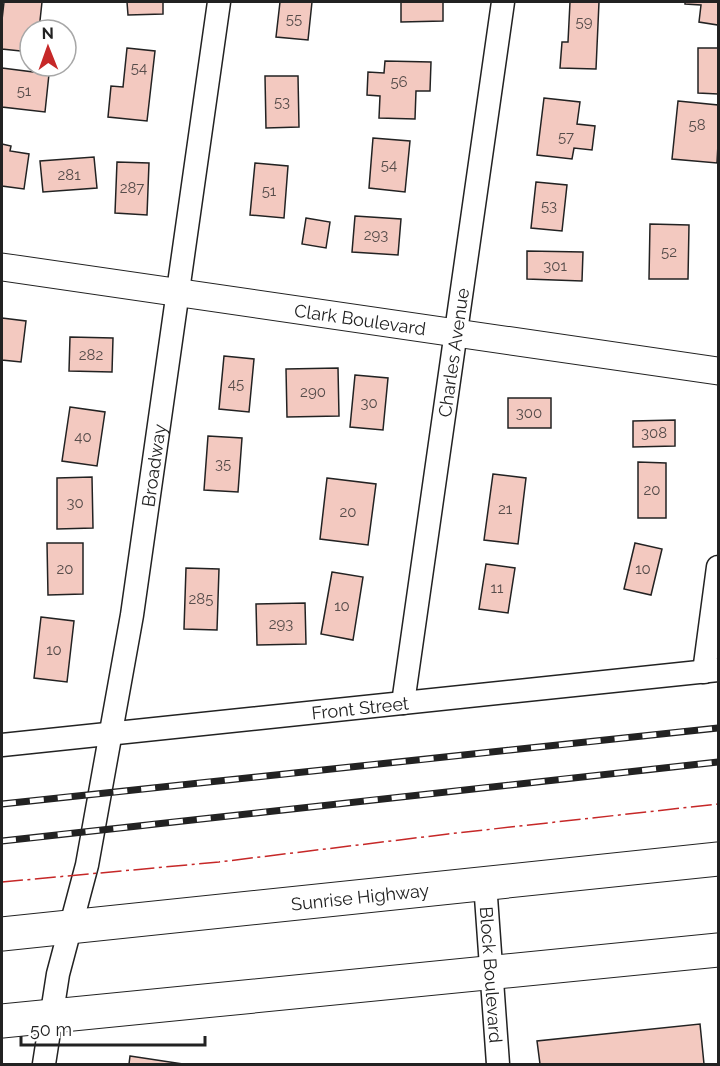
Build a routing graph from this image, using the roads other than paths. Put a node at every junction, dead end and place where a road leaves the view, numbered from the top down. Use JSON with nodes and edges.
{"nodes":[{"id":1,"x":219,"y":2,"type":"edge"},
{"id":2,"x":502,"y":2,"type":"edge"},
{"id":3,"x":2,"y":267,"type":"edge"},
{"id":4,"x":178,"y":293,"type":"junction"},
{"id":5,"x":456,"y":333,"type":"junction"},
{"id":6,"x":718,"y":371,"type":"edge"},
{"id":7,"x":718,"y":567,"type":"edge"},
{"id":8,"x":711,"y":671,"type":"edge"},
{"id":9,"x":403,"y":703,"type":"junction"},
{"id":10,"x":111,"y":733,"type":"junction"},
{"id":11,"x":2,"y":745,"type":"edge"},
{"id":12,"x":718,"y":859,"type":"edge"},
{"id":13,"x":485,"y":883,"type":"junction"},
{"id":14,"x":70,"y":926,"type":"junction"},
{"id":15,"x":2,"y":934,"type":"edge"},
{"id":16,"x":718,"y":950,"type":"edge"},
{"id":17,"x":491,"y":973,"type":"junction"},
{"id":18,"x":51,"y":1015,"type":"junction"},
{"id":19,"x":2,"y":1021,"type":"edge"},
{"id":20,"x":44,"y":1065,"type":"edge"},
{"id":21,"x":498,"y":1065,"type":"edge"}],
"edges":[{"from":1,"to":4,"type":"street","name":"Broadway"},
{"from":2,"to":5,"type":"street","name":"Charles Avenue"},
{"from":3,"to":4,"type":"street","name":"Clark Boulevard"},
{"from":4,"to":5,"type":"street","name":"Clark Boulevard"},
{"from":4,"to":10,"type":"street","name":"Broadway"},
{"from":5,"to":6,"type":"street","name":"Clark Boulevard"},
{"from":5,"to":9,"type":"street","name":"Charles Avenue"},
{"from":7,"to":8,"type":"street"},
{"from":8,"to":9,"type":"street","name":"Front Street"},
{"from":9,"to":10,"type":"street","name":"Front Street"},
{"from":10,"to":11,"type":"street","name":"Front Street"},
{"from":10,"to":14,"type":"street","name":"Broadway"},
{"from":12,"to":13,"type":"highway","name":"Sunrise Highway"},
{"from":13,"to":14,"type":"highway","name":"Sunrise Highway"},
{"from":13,"to":17,"type":"street","name":"Block Boulevard"},
{"from":14,"to":15,"type":"highway","name":"Sunrise Highway"},
{"from":14,"to":18,"type":"street","name":"Broadway"},
{"from":16,"to":17,"type":"highway"},
{"from":17,"to":18,"type":"highway"},
{"from":17,"to":21,"type":"street","name":"Block Boulevard"},
{"from":18,"to":19,"type":"highway"},
{"from":18,"to":20,"type":"street","name":"Broadway"}]}
